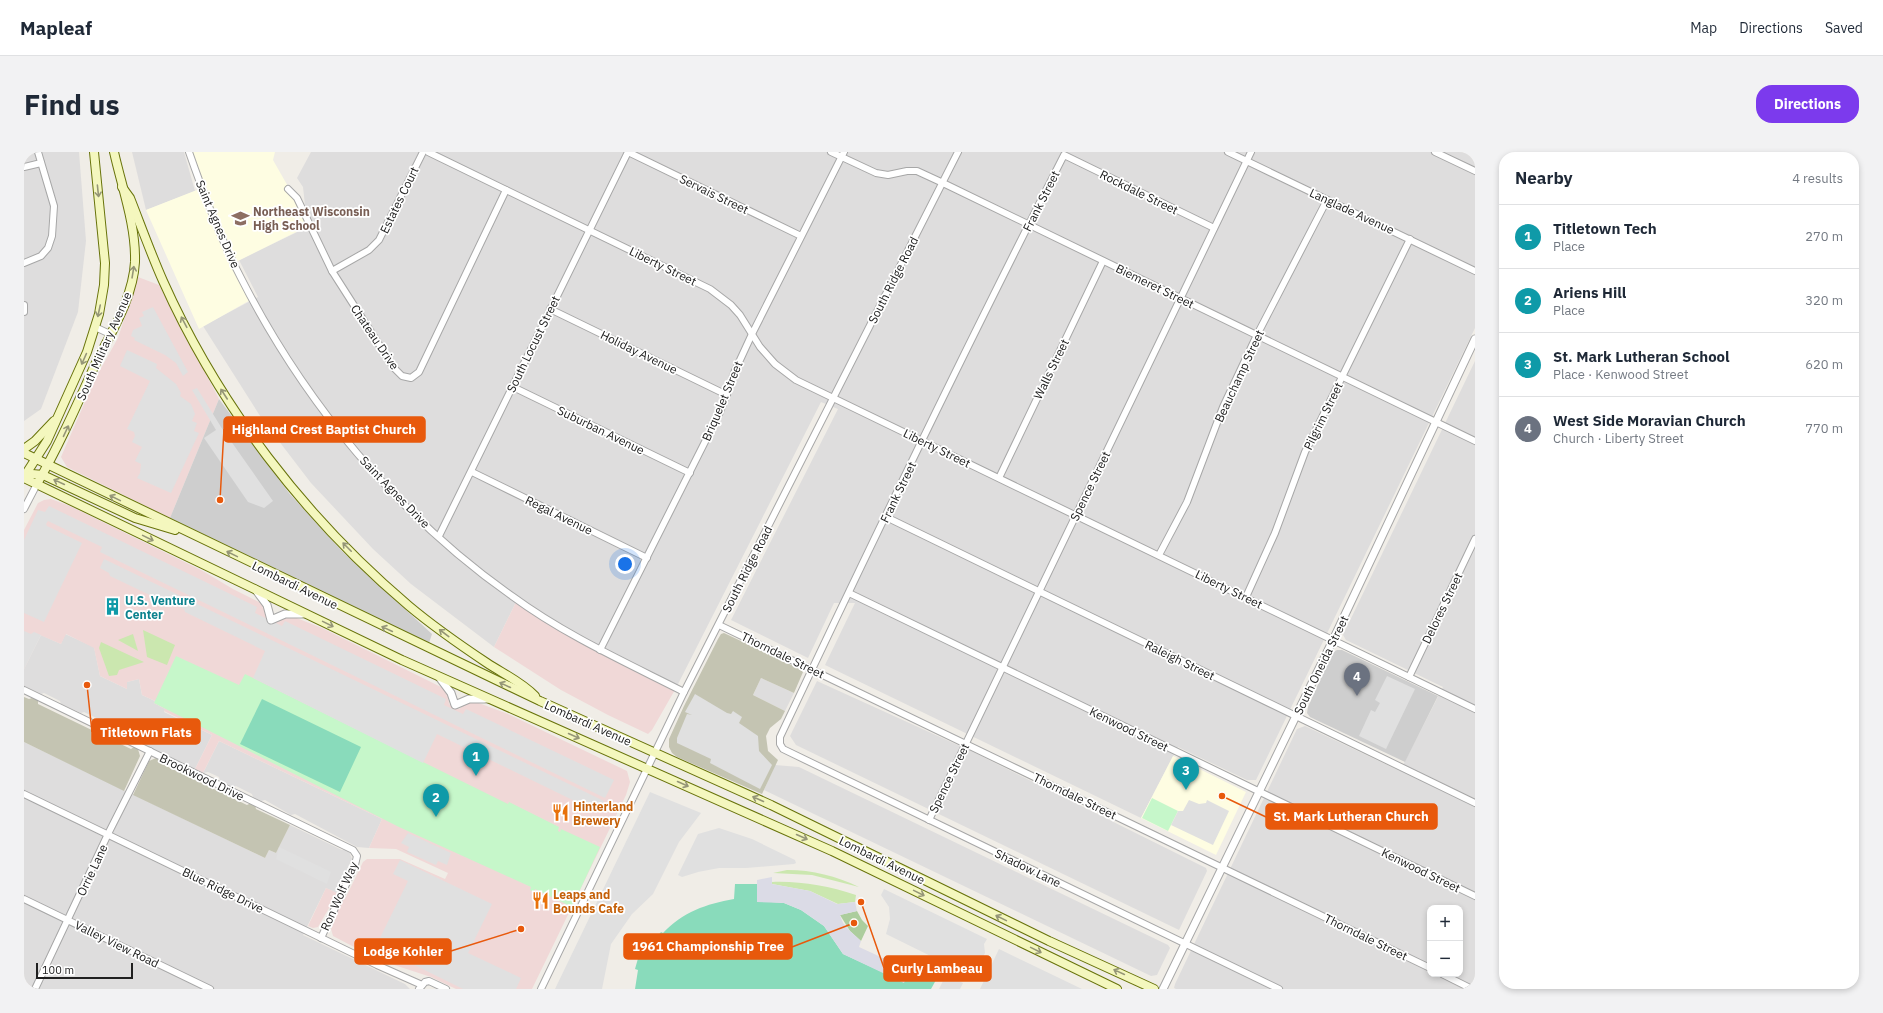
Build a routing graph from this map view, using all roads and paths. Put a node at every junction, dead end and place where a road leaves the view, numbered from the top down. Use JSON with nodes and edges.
{"nodes":[{"id":1,"x":38,"y":152,"type":"edge"},
{"id":2,"x":94,"y":152,"type":"edge"},
{"id":3,"x":114,"y":152,"type":"edge"},
{"id":4,"x":189,"y":152,"type":"edge"},
{"id":5,"x":423,"y":152,"type":"edge"},
{"id":6,"x":428,"y":152,"type":"edge"},
{"id":7,"x":628,"y":152,"type":"edge"},
{"id":8,"x":831,"y":152,"type":"edge"},
{"id":9,"x":958,"y":152,"type":"edge"},
{"id":10,"x":1228,"y":152,"type":"edge"},
{"id":11,"x":1251,"y":152,"type":"edge"},
{"id":12,"x":1435,"y":152,"type":"edge"},
{"id":13,"x":842,"y":154,"type":"edge"},
{"id":14,"x":1064,"y":155,"type":"joint"},
{"id":15,"x":1247,"y":161,"type":"junction"},
{"id":16,"x":41,"y":163,"type":"junction"},
{"id":17,"x":24,"y":167,"type":"edge"},
{"id":18,"x":1475,"y":171,"type":"edge"},
{"id":19,"x":943,"y":183,"type":"junction"},
{"id":20,"x":122,"y":187,"type":"junction"},
{"id":21,"x":288,"y":189,"type":"dead end"},
{"id":22,"x":506,"y":190,"type":"junction"},
{"id":23,"x":1327,"y":200,"type":"junction"},
{"id":24,"x":1029,"y":224,"type":"junction"},
{"id":25,"x":1214,"y":228,"type":"junction"},
{"id":26,"x":589,"y":230,"type":"junction"},
{"id":27,"x":801,"y":236,"type":"junction"},
{"id":28,"x":1410,"y":239,"type":"junction"},
{"id":29,"x":1103,"y":261,"type":"junction"},
{"id":30,"x":24,"y":263,"type":"edge"},
{"id":31,"x":332,"y":271,"type":"junction"},
{"id":32,"x":1475,"y":271,"type":"edge"},
{"id":33,"x":1180,"y":298,"type":"junction"},
{"id":34,"x":24,"y":305,"type":"edge"},
{"id":35,"x":550,"y":309,"type":"junction"},
{"id":36,"x":24,"y":312,"type":"edge"},
{"id":37,"x":96,"y":327,"type":"junction"},
{"id":38,"x":110,"y":334,"type":"junction"},
{"id":39,"x":752,"y":334,"type":"junction"},
{"id":40,"x":1257,"y":336,"type":"junction"},
{"id":41,"x":1475,"y":339,"type":"edge"},
{"id":42,"x":1472,"y":353,"type":"edge"},
{"id":43,"x":1342,"y":376,"type":"junction"},
{"id":44,"x":513,"y":387,"type":"junction"},
{"id":45,"x":727,"y":395,"type":"junction"},
{"id":46,"x":834,"y":399,"type":"junction"},
{"id":47,"x":57,"y":418,"type":"junction"},
{"id":48,"x":1436,"y":422,"type":"junction"},
{"id":49,"x":923,"y":441,"type":"junction"},
{"id":50,"x":1475,"y":441,"type":"edge"},
{"id":51,"x":24,"y":449,"type":"edge"},
{"id":52,"x":24,"y":454,"type":"edge"},
{"id":53,"x":36,"y":460,"type":"junction"},
{"id":54,"x":48,"y":465,"type":"junction"},
{"id":55,"x":472,"y":472,"type":"junction"},
{"id":56,"x":690,"y":473,"type":"junction"},
{"id":57,"x":43,"y":475,"type":"junction"},
{"id":58,"x":24,"y":478,"type":"edge"},
{"id":59,"x":999,"y":478,"type":"junction"},
{"id":60,"x":37,"y":484,"type":"junction"},
{"id":61,"x":24,"y":510,"type":"edge"},
{"id":62,"x":1076,"y":515,"type":"junction"},
{"id":63,"x":886,"y":517,"type":"junction"},
{"id":64,"x":186,"y":532,"type":"junction"},
{"id":65,"x":438,"y":536,"type":"junction"},
{"id":66,"x":1475,"y":539,"type":"edge"},
{"id":67,"x":1159,"y":555,"type":"junction"},
{"id":68,"x":647,"y":558,"type":"junction"},
{"id":69,"x":255,"y":589,"type":"junction"},
{"id":70,"x":1039,"y":592,"type":"junction"},
{"id":71,"x":849,"y":593,"type":"junction"},
{"id":72,"x":1246,"y":596,"type":"junction"},
{"id":73,"x":309,"y":615,"type":"junction"},
{"id":74,"x":719,"y":625,"type":"junction"},
{"id":75,"x":1333,"y":640,"type":"junction"},
{"id":76,"x":600,"y":650,"type":"junction"},
{"id":77,"x":1002,"y":668,"type":"junction"},
{"id":78,"x":812,"y":669,"type":"junction"},
{"id":79,"x":439,"y":677,"type":"junction"},
{"id":80,"x":1409,"y":677,"type":"junction"},
{"id":81,"x":24,"y":690,"type":"edge"},
{"id":82,"x":684,"y":692,"type":"junction"},
{"id":83,"x":488,"y":699,"type":"junction"},
{"id":84,"x":540,"y":701,"type":"junction"},
{"id":85,"x":1475,"y":709,"type":"edge"},
{"id":86,"x":1296,"y":716,"type":"junction"},
{"id":87,"x":780,"y":744,"type":"joint"},
{"id":88,"x":966,"y":744,"type":"junction"},
{"id":89,"x":150,"y":751,"type":"junction"},
{"id":90,"x":655,"y":753,"type":"junction"},
{"id":91,"x":648,"y":768,"type":"junction"},
{"id":92,"x":1259,"y":792,"type":"junction"},
{"id":93,"x":24,"y":794,"type":"edge"},
{"id":94,"x":1475,"y":803,"type":"edge"},
{"id":95,"x":929,"y":820,"type":"junction"},
{"id":96,"x":108,"y":834,"type":"junction"},
{"id":97,"x":357,"y":855,"type":"joint"},
{"id":98,"x":1222,"y":868,"type":"junction"},
{"id":99,"x":1475,"y":896,"type":"edge"},
{"id":100,"x":24,"y":899,"type":"edge"},
{"id":101,"x":68,"y":921,"type":"junction"},
{"id":102,"x":321,"y":938,"type":"junction"},
{"id":103,"x":1185,"y":943,"type":"junction"},
{"id":104,"x":1427,"y":967,"type":"edge"},
{"id":105,"x":1448,"y":977,"type":"edge"},
{"id":106,"x":421,"y":987,"type":"edge"},
{"id":107,"x":36,"y":989,"type":"edge"},
{"id":108,"x":210,"y":989,"type":"edge"},
{"id":109,"x":446,"y":989,"type":"edge"},
{"id":110,"x":541,"y":989,"type":"edge"},
{"id":111,"x":1117,"y":989,"type":"edge"},
{"id":112,"x":1154,"y":989,"type":"edge"},
{"id":113,"x":1163,"y":989,"type":"edge"},
{"id":114,"x":1279,"y":989,"type":"edge"},
{"id":115,"x":1472,"y":989,"type":"edge"}],
"edges":[{"from":1,"to":16,"type":"street"},
{"from":2,"to":37,"type":"main road","name":"South Military Avenue","one_way":true},
{"from":3,"to":20,"type":"main road","name":"South Military Avenue"},
{"from":4,"to":65,"type":"street","name":"Saint Agnes Drive"},
{"from":5,"to":31,"type":"street","name":"Estates Court"},
{"from":6,"to":22,"type":"street","name":"Liberty Street"},
{"from":7,"to":26,"type":"street","name":"South Locust Street"},
{"from":7,"to":27,"type":"street","name":"Servais Street"},
{"from":8,"to":13,"type":"street","name":"Biemeret Street"},
{"from":9,"to":19,"type":"street","name":"South Ridge Road"},
{"from":10,"to":15,"type":"street","name":"Langlade Avenue"},
{"from":11,"to":15,"type":"street","name":"Spence Street"},
{"from":12,"to":18,"type":"street"},
{"from":13,"to":19,"type":"street","name":"Biemeret Street"},
{"from":13,"to":27,"type":"street","name":"Briquelet Street"},
{"from":14,"to":24,"type":"street","name":"Frank Street"},
{"from":14,"to":25,"type":"street","name":"Rockdale Street"},
{"from":15,"to":23,"type":"street","name":"Langlade Avenue"},
{"from":15,"to":25,"type":"street","name":"Spence Street"},
{"from":16,"to":17,"type":"street"},
{"from":16,"to":30,"type":"street"},
{"from":19,"to":24,"type":"street","name":"Biemeret Street"},
{"from":19,"to":46,"type":"street","name":"South Ridge Road"},
{"from":38,"to":20,"type":"main road","name":"South Military Avenue","one_way":true},
{"from":84,"to":20,"type":"main road","one_way":true},
{"from":21,"to":31,"type":"street","name":"Chateau Drive"},
{"from":22,"to":26,"type":"street","name":"Liberty Street"},
{"from":22,"to":31,"type":"street","name":"Chateau Drive"},
{"from":23,"to":28,"type":"street","name":"Langlade Avenue"},
{"from":23,"to":40,"type":"street","name":"Beauchamp Street"},
{"from":24,"to":29,"type":"street","name":"Biemeret Street"},
{"from":24,"to":49,"type":"street","name":"Frank Street"},
{"from":25,"to":33,"type":"street","name":"Spence Street"},
{"from":26,"to":35,"type":"street","name":"South Locust Street"},
{"from":26,"to":39,"type":"street","name":"Liberty Street"},
{"from":27,"to":39,"type":"street","name":"Briquelet Street"},
{"from":28,"to":32,"type":"street","name":"Langlade Avenue"},
{"from":28,"to":43,"type":"street","name":"Pilgrim Street"},
{"from":29,"to":33,"type":"street","name":"Biemeret Street"},
{"from":29,"to":59,"type":"street","name":"Walls Street"},
{"from":33,"to":40,"type":"street","name":"Biemeret Street"},
{"from":33,"to":62,"type":"street","name":"Spence Street"},
{"from":34,"to":36,"type":"street"},
{"from":35,"to":44,"type":"street","name":"South Locust Street"},
{"from":35,"to":45,"type":"street","name":"Holiday Avenue"},
{"from":37,"to":38,"type":"street"},
{"from":37,"to":47,"type":"main road","name":"South Military Avenue","one_way":true},
{"from":54,"to":38,"type":"main road","name":"South Military Avenue","one_way":true},
{"from":39,"to":45,"type":"street","name":"Briquelet Street"},
{"from":39,"to":46,"type":"street","name":"Liberty Street"},
{"from":40,"to":43,"type":"street","name":"Biemeret Street"},
{"from":40,"to":67,"type":"street","name":"Beauchamp Street"},
{"from":41,"to":42,"type":"street","name":"South Oneida Street"},
{"from":42,"to":48,"type":"street","name":"South Oneida Street"},
{"from":43,"to":48,"type":"street","name":"Biemeret Street"},
{"from":43,"to":72,"type":"street","name":"Pilgrim Street"},
{"from":44,"to":55,"type":"street","name":"South Locust Street"},
{"from":44,"to":56,"type":"street","name":"Suburban Avenue"},
{"from":45,"to":56,"type":"street","name":"Briquelet Street"},
{"from":46,"to":49,"type":"street","name":"Liberty Street"},
{"from":46,"to":74,"type":"street","name":"South Ridge Road"},
{"from":47,"to":51,"type":"main road"},
{"from":47,"to":53,"type":"main road","name":"South Military Avenue"},
{"from":48,"to":50,"type":"street","name":"Biemeret Street"},
{"from":48,"to":75,"type":"street","name":"South Oneida Street"},
{"from":49,"to":59,"type":"street","name":"Liberty Street"},
{"from":49,"to":63,"type":"street","name":"Frank Street"},
{"from":52,"to":53,"type":"main road","name":"Lombardi Avenue"},
{"from":53,"to":54,"type":"main road","name":"Lombardi Avenue"},
{"from":53,"to":58,"type":"main road","name":"South Military Avenue"},
{"from":54,"to":57,"type":"main road","name":"South Military Avenue"},
{"from":64,"to":54,"type":"main road","name":"Lombardi Avenue","one_way":true},
{"from":55,"to":65,"type":"street","name":"South Locust Street"},
{"from":55,"to":68,"type":"street","name":"Regal Avenue"},
{"from":56,"to":68,"type":"street","name":"Briquelet Street"},
{"from":57,"to":58,"type":"main road"},
{"from":57,"to":60,"type":"main road","name":"South Military Avenue"},
{"from":64,"to":57,"type":"main road","one_way":true},
{"from":58,"to":60,"type":"main road","name":"Lombardi Avenue"},
{"from":59,"to":62,"type":"street","name":"Liberty Street"},
{"from":60,"to":61,"type":"street"},
{"from":60,"to":69,"type":"main road","name":"Lombardi Avenue","one_way":true},
{"from":62,"to":67,"type":"street","name":"Liberty Street"},
{"from":62,"to":70,"type":"street","name":"Spence Street"},
{"from":63,"to":70,"type":"street","name":"Raleigh Street"},
{"from":63,"to":71,"type":"street","name":"Frank Street"},
{"from":84,"to":64,"type":"main road","name":"Lombardi Avenue","one_way":true},
{"from":65,"to":76,"type":"street","name":"Saint Agnes Drive"},
{"from":66,"to":80,"type":"street","name":"Delores Street"},
{"from":67,"to":72,"type":"street","name":"Liberty Street"},
{"from":68,"to":76,"type":"street","name":"Briquelet Street"},
{"from":69,"to":73,"type":"main road","name":"Lombardi Avenue"},
{"from":69,"to":73,"type":"street"},
{"from":70,"to":77,"type":"street","name":"Spence Street"},
{"from":70,"to":86,"type":"street","name":"Raleigh Street"},
{"from":71,"to":77,"type":"street","name":"Kenwood Street"},
{"from":71,"to":78,"type":"street","name":"Frank Street"},
{"from":72,"to":75,"type":"street","name":"Liberty Street"},
{"from":73,"to":79,"type":"main road","name":"Lombardi Avenue","one_way":true},
{"from":74,"to":78,"type":"street","name":"Thorndale Street"},
{"from":74,"to":82,"type":"street","name":"South Ridge Road"},
{"from":75,"to":80,"type":"street","name":"Liberty Street"},
{"from":75,"to":86,"type":"street","name":"South Oneida Street"},
{"from":76,"to":82,"type":"street","name":"Saint Agnes Drive"},
{"from":77,"to":88,"type":"street","name":"Spence Street"},
{"from":77,"to":92,"type":"street","name":"Kenwood Street"},
{"from":78,"to":87,"type":"street","name":"Frank Street"},
{"from":78,"to":88,"type":"street","name":"Thorndale Street"},
{"from":79,"to":83,"type":"main road","name":"Lombardi Avenue"},
{"from":79,"to":83,"type":"street"},
{"from":80,"to":85,"type":"street","name":"Liberty Street"},
{"from":81,"to":89,"type":"street","name":"Brookwood Drive"},
{"from":82,"to":90,"type":"street","name":"South Ridge Road"},
{"from":83,"to":91,"type":"main road","name":"Lombardi Avenue","one_way":true},
{"from":84,"to":90,"type":"main road","name":"Lombardi Avenue"},
{"from":86,"to":92,"type":"street","name":"South Oneida Street"},
{"from":86,"to":94,"type":"street","name":"Raleigh Street"},
{"from":87,"to":95,"type":"street","name":"Shadow Lane"},
{"from":88,"to":95,"type":"street","name":"Spence Street"},
{"from":88,"to":98,"type":"street","name":"Thorndale Street"},
{"from":89,"to":96,"type":"street","name":"Orrie Lane"},
{"from":89,"to":97,"type":"street","name":"Brookwood Drive"},
{"from":90,"to":91,"type":"street","name":"South Ridge Road"},
{"from":112,"to":90,"type":"main road","name":"Lombardi Avenue","one_way":true},
{"from":91,"to":110,"type":"street","name":"South Ridge Road"},
{"from":91,"to":111,"type":"main road","name":"Lombardi Avenue","one_way":true},
{"from":92,"to":98,"type":"street","name":"South Oneida Street"},
{"from":92,"to":99,"type":"street","name":"Kenwood Street"},
{"from":93,"to":96,"type":"street","name":"Blue Ridge Drive"},
{"from":95,"to":103,"type":"street","name":"Shadow Lane"},
{"from":96,"to":101,"type":"street","name":"Orrie Lane"},
{"from":96,"to":102,"type":"street","name":"Blue Ridge Drive"},
{"from":97,"to":102,"type":"street","name":"Ron Wolf Way"},
{"from":98,"to":103,"type":"street","name":"South Oneida Street"},
{"from":98,"to":104,"type":"street","name":"Thorndale Street"},
{"from":100,"to":101,"type":"street","name":"Valley View Road"},
{"from":101,"to":107,"type":"street","name":"Orrie Lane"},
{"from":101,"to":108,"type":"street","name":"Valley View Road"},
{"from":102,"to":106,"type":"street","name":"Blue Ridge Drive"},
{"from":103,"to":113,"type":"street","name":"South Oneida Street"},
{"from":103,"to":114,"type":"street","name":"Shadow Lane"},
{"from":105,"to":115,"type":"street"},
{"from":106,"to":109,"type":"street"}]}
